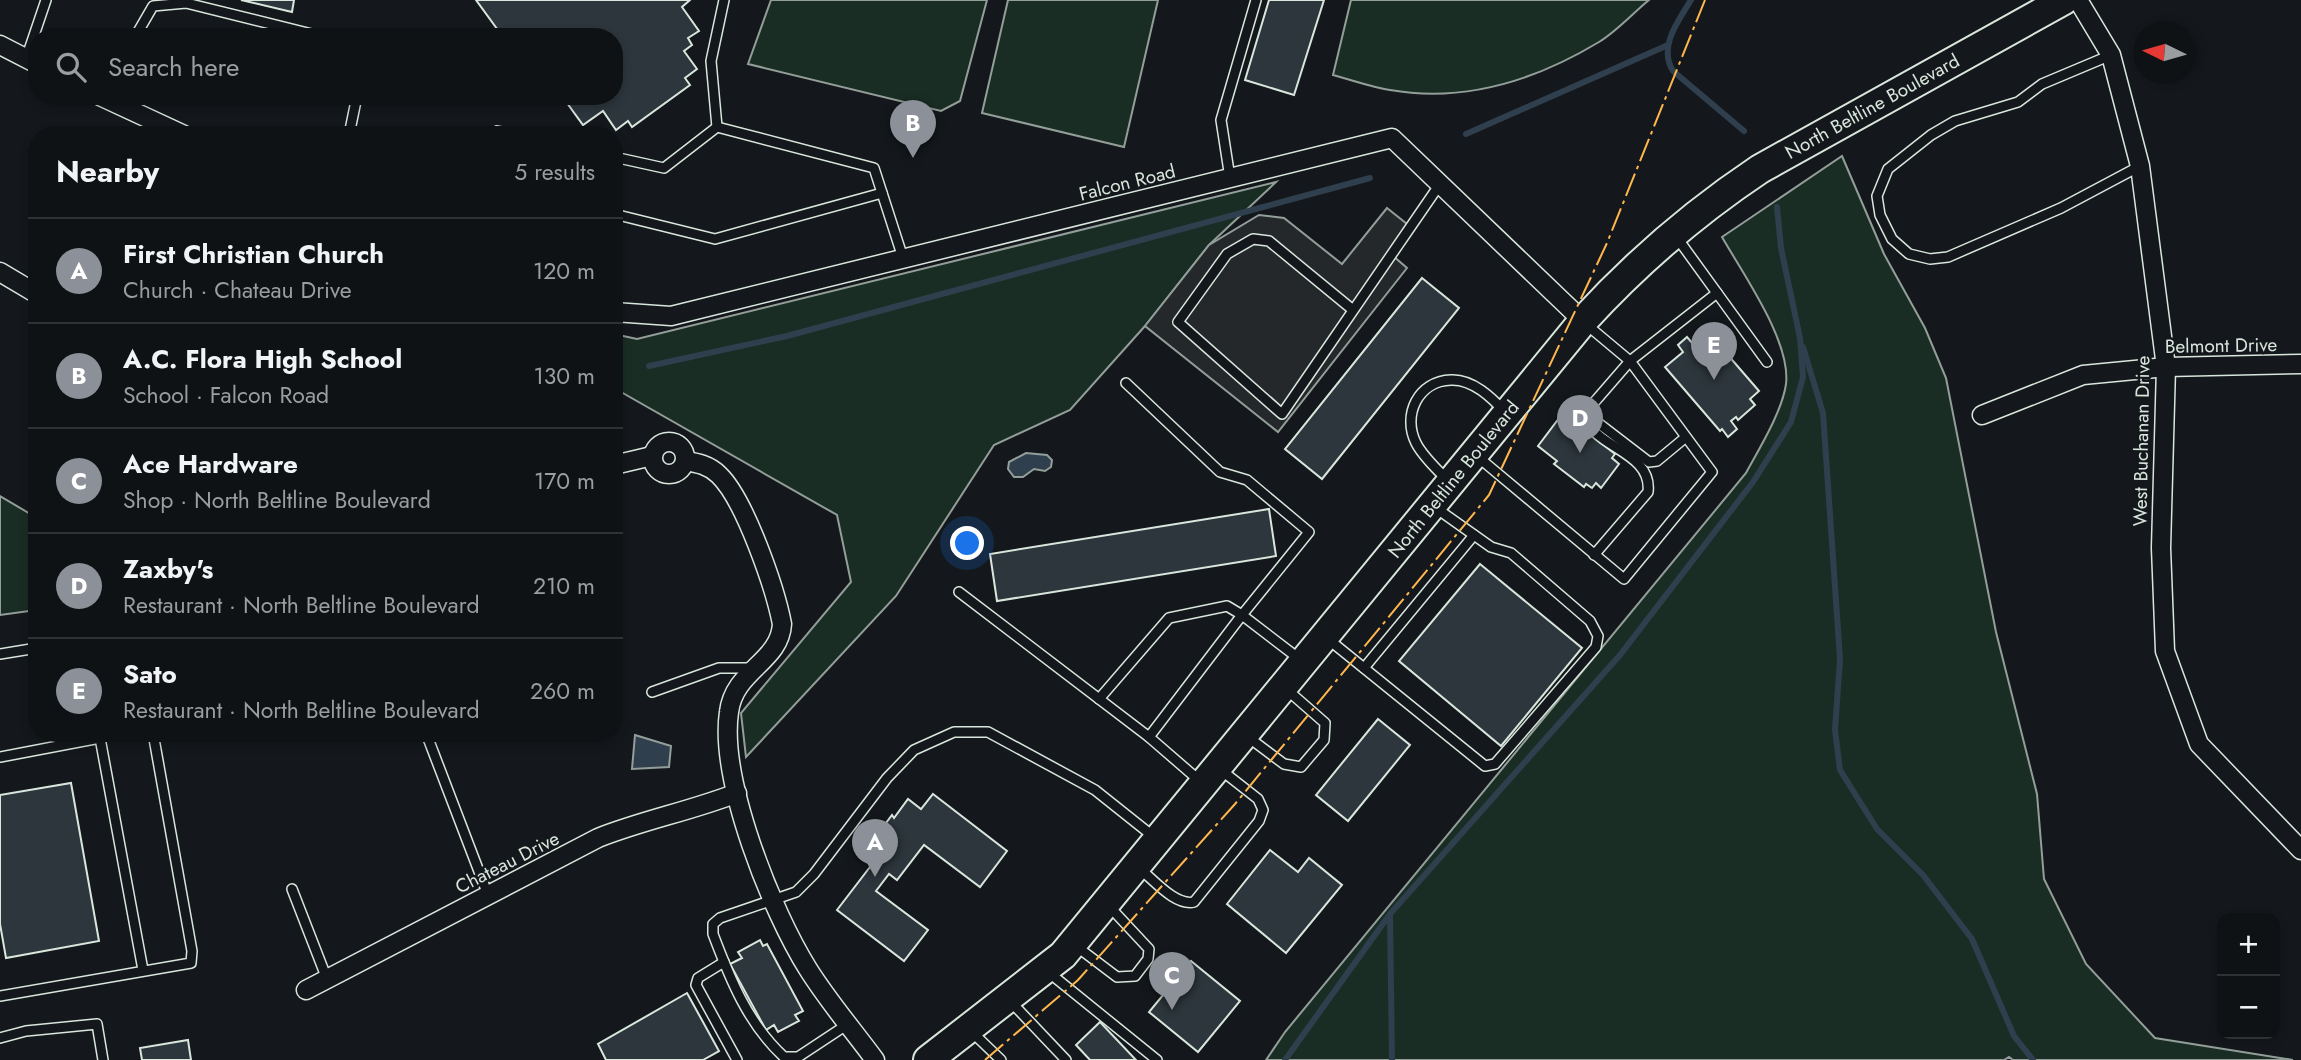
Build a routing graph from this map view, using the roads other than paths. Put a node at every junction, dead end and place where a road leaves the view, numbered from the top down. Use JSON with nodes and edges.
{"nodes":[{"id":1,"x":46,"y":0,"type":"edge"},
{"id":2,"x":724,"y":0,"type":"edge"},
{"id":3,"x":1256,"y":0,"type":"edge"},
{"id":4,"x":2064,"y":0,"type":"edge"},
{"id":5,"x":2078,"y":0,"type":"edge"},
{"id":6,"x":40,"y":28,"type":"edge"},
{"id":7,"x":140,"y":28,"type":"edge"},
{"id":8,"x":287,"y":28,"type":"edge"},
{"id":9,"x":0,"y":45,"type":"edge"},
{"id":10,"x":2111,"y":55,"type":"junction"},
{"id":11,"x":28,"y":59,"type":"edge"},
{"id":12,"x":121,"y":105,"type":"edge"},
{"id":13,"x":355,"y":105,"type":"edge"},
{"id":14,"x":165,"y":126,"type":"edge"},
{"id":15,"x":351,"y":126,"type":"edge"},
{"id":16,"x":717,"y":127,"type":"junction"},
{"id":17,"x":623,"y":158,"type":"edge"},
{"id":18,"x":2140,"y":166,"type":"junction"},
{"id":19,"x":1230,"y":178,"type":"junction"},
{"id":20,"x":1440,"y":184,"type":"junction"},
{"id":21,"x":882,"y":193,"type":"junction"},
{"id":22,"x":623,"y":216,"type":"edge"},
{"id":23,"x":1674,"y":232,"type":"junction"},
{"id":24,"x":903,"y":258,"type":"junction"},
{"id":25,"x":0,"y":272,"type":"edge"},
{"id":26,"x":28,"y":289,"type":"edge"},
{"id":27,"x":1717,"y":293,"type":"junction"},
{"id":28,"x":1353,"y":310,"type":"junction"},
{"id":29,"x":623,"y":313,"type":"edge"},
{"id":30,"x":1583,"y":321,"type":"junction"},
{"id":31,"x":1630,"y":361,"type":"junction"},
{"id":32,"x":1766,"y":362,"type":"dead end"},
{"id":33,"x":2301,"y":365,"type":"edge"},
{"id":34,"x":2166,"y":367,"type":"junction"},
{"id":35,"x":1126,"y":383,"type":"dead end"},
{"id":36,"x":1591,"y":406,"type":"junction"},
{"id":37,"x":1507,"y":414,"type":"junction"},
{"id":38,"x":1982,"y":415,"type":"dead end"},
{"id":39,"x":1686,"y":437,"type":"junction"},
{"id":40,"x":1474,"y":453,"type":"junction"},
{"id":41,"x":623,"y":464,"type":"edge"},
{"id":42,"x":1441,"y":494,"type":"junction"},
{"id":43,"x":1474,"y":535,"type":"junction"},
{"id":44,"x":1594,"y":555,"type":"junction"},
{"id":45,"x":958,"y":592,"type":"dead end"},
{"id":46,"x":1242,"y":615,"type":"junction"},
{"id":47,"x":1324,"y":636,"type":"junction"},
{"id":48,"x":28,"y":649,"type":"edge"},
{"id":49,"x":0,"y":654,"type":"edge"},
{"id":50,"x":1303,"y":662,"type":"junction"},
{"id":51,"x":752,"y":668,"type":"junction"},
{"id":52,"x":1364,"y":668,"type":"junction"},
{"id":53,"x":1283,"y":686,"type":"junction"},
{"id":54,"x":652,"y":692,"type":"dead end"},
{"id":55,"x":1099,"y":699,"type":"junction"},
{"id":56,"x":1244,"y":734,"type":"junction"},
{"id":57,"x":1149,"y":737,"type":"junction"},
{"id":58,"x":68,"y":742,"type":"edge"},
{"id":59,"x":100,"y":742,"type":"edge"},
{"id":60,"x":155,"y":742,"type":"edge"},
{"id":61,"x":429,"y":742,"type":"edge"},
{"id":62,"x":0,"y":757,"type":"edge"},
{"id":63,"x":1210,"y":775,"type":"junction"},
{"id":64,"x":737,"y":793,"type":"junction"},
{"id":65,"x":1157,"y":840,"type":"junction"},
{"id":66,"x":2301,"y":850,"type":"edge"},
{"id":67,"x":1136,"y":865,"type":"junction"},
{"id":68,"x":292,"y":889,"type":"dead end"},
{"id":69,"x":488,"y":895,"type":"junction"},
{"id":70,"x":773,"y":898,"type":"junction"},
{"id":71,"x":1105,"y":903,"type":"junction"},
{"id":72,"x":1072,"y":943,"type":"junction"},
{"id":73,"x":724,"y":962,"type":"junction"},
{"id":74,"x":1045,"y":969,"type":"junction"},
{"id":75,"x":142,"y":970,"type":"junction"},
{"id":76,"x":327,"y":979,"type":"junction"},
{"id":77,"x":306,"y":989,"type":"dead end"},
{"id":78,"x":0,"y":996,"type":"edge"},
{"id":79,"x":1008,"y":998,"type":"junction"},
{"id":80,"x":848,"y":1024,"type":"junction"},
{"id":81,"x":968,"y":1029,"type":"junction"},
{"id":82,"x":0,"y":1038,"type":"edge"},
{"id":83,"x":103,"y":1060,"type":"edge"},
{"id":84,"x":737,"y":1060,"type":"edge"},
{"id":85,"x":875,"y":1060,"type":"edge"},
{"id":86,"x":928,"y":1060,"type":"edge"},
{"id":87,"x":1001,"y":1060,"type":"edge"},
{"id":88,"x":1066,"y":1060,"type":"edge"},
{"id":89,"x":1157,"y":1060,"type":"edge"}],
"edges":[{"from":1,"to":6,"type":"lane"},
{"from":2,"to":16,"type":"lane"},
{"from":3,"to":19,"type":"lane"},
{"from":4,"to":23,"type":"main road","name":"North Beltline Boulevard"},
{"from":5,"to":10,"type":"street","name":"West Buchanan Drive"},
{"from":7,"to":8,"type":"lane"},
{"from":9,"to":11,"type":"street"},
{"from":10,"to":18,"type":"street","name":"West Buchanan Drive"},
{"from":10,"to":18,"type":"lane"},
{"from":12,"to":14,"type":"street"},
{"from":13,"to":15,"type":"lane"},
{"from":16,"to":17,"type":"lane"},
{"from":16,"to":21,"type":"lane"},
{"from":18,"to":34,"type":"street","name":"West Buchanan Drive"},
{"from":19,"to":20,"type":"street","name":"Falcon Road"},
{"from":19,"to":24,"type":"street","name":"Falcon Road"},
{"from":20,"to":28,"type":"lane"},
{"from":20,"to":30,"type":"street","name":"Falcon Road"},
{"from":21,"to":22,"type":"lane"},
{"from":21,"to":24,"type":"lane"},
{"from":23,"to":27,"type":"lane"},
{"from":23,"to":30,"type":"main road","name":"North Beltline Boulevard"},
{"from":24,"to":29,"type":"street","name":"Falcon Road"},
{"from":25,"to":26,"type":"street"},
{"from":27,"to":31,"type":"lane"},
{"from":27,"to":32,"type":"lane"},
{"from":28,"to":28,"type":"lane"},
{"from":30,"to":31,"type":"lane"},
{"from":30,"to":37,"type":"main road","name":"North Beltline Boulevard"},
{"from":31,"to":36,"type":"lane"},
{"from":31,"to":39,"type":"lane"},
{"from":33,"to":34,"type":"street","name":"Belmont Drive"},
{"from":34,"to":38,"type":"street","name":"Belmont Drive"},
{"from":34,"to":66,"type":"street","name":"West Buchanan Drive"},
{"from":35,"to":46,"type":"lane"},
{"from":36,"to":39,"type":"lane"},
{"from":36,"to":44,"type":"lane"},
{"from":37,"to":40,"type":"main road","name":"North Beltline Boulevard"},
{"from":37,"to":42,"type":"lane"},
{"from":39,"to":44,"type":"lane"},
{"from":40,"to":42,"type":"main road","name":"North Beltline Boulevard"},
{"from":40,"to":44,"type":"lane"},
{"from":41,"to":51,"type":"street"},
{"from":42,"to":43,"type":"lane"},
{"from":42,"to":47,"type":"main road","name":"North Beltline Boulevard"},
{"from":43,"to":52,"type":"lane"},
{"from":43,"to":52,"type":"lane"},
{"from":45,"to":55,"type":"lane"},
{"from":46,"to":50,"type":"lane"},
{"from":46,"to":55,"type":"lane"},
{"from":46,"to":57,"type":"lane"},
{"from":47,"to":50,"type":"main road","name":"North Beltline Boulevard"},
{"from":47,"to":52,"type":"lane"},
{"from":48,"to":49,"type":"lane"},
{"from":50,"to":53,"type":"main road","name":"North Beltline Boulevard"},
{"from":51,"to":54,"type":"lane"},
{"from":51,"to":64,"type":"street"},
{"from":53,"to":56,"type":"main road","name":"North Beltline Boulevard"},
{"from":53,"to":56,"type":"lane"},
{"from":55,"to":57,"type":"lane"},
{"from":56,"to":63,"type":"main road","name":"North Beltline Boulevard"},
{"from":57,"to":63,"type":"lane"},
{"from":58,"to":62,"type":"lane"},
{"from":59,"to":75,"type":"lane"},
{"from":60,"to":75,"type":"lane"},
{"from":61,"to":69,"type":"lane"},
{"from":63,"to":65,"type":"main road","name":"North Beltline Boulevard"},
{"from":63,"to":67,"type":"lane"},
{"from":64,"to":69,"type":"street","name":"Chateau Drive"},
{"from":64,"to":70,"type":"street"},
{"from":65,"to":67,"type":"main road","name":"North Beltline Boulevard"},
{"from":65,"to":70,"type":"lane"},
{"from":67,"to":71,"type":"main road","name":"North Beltline Boulevard"},
{"from":68,"to":76,"type":"lane"},
{"from":69,"to":76,"type":"street","name":"Chateau Drive"},
{"from":70,"to":73,"type":"lane"},
{"from":70,"to":80,"type":"street"},
{"from":71,"to":72,"type":"main road","name":"North Beltline Boulevard"},
{"from":71,"to":72,"type":"lane"},
{"from":72,"to":74,"type":"main road","name":"North Beltline Boulevard"},
{"from":73,"to":80,"type":"lane"},
{"from":73,"to":84,"type":"lane"},
{"from":74,"to":79,"type":"main road","name":"North Beltline Boulevard"},
{"from":74,"to":89,"type":"lane"},
{"from":75,"to":78,"type":"lane"},
{"from":76,"to":77,"type":"street","name":"Chateau Drive"},
{"from":79,"to":81,"type":"main road","name":"North Beltline Boulevard"},
{"from":79,"to":88,"type":"lane"},
{"from":80,"to":85,"type":"street"},
{"from":81,"to":86,"type":"main road","name":"North Beltline Boulevard"},
{"from":81,"to":87,"type":"lane"},
{"from":82,"to":83,"type":"lane"}]}
